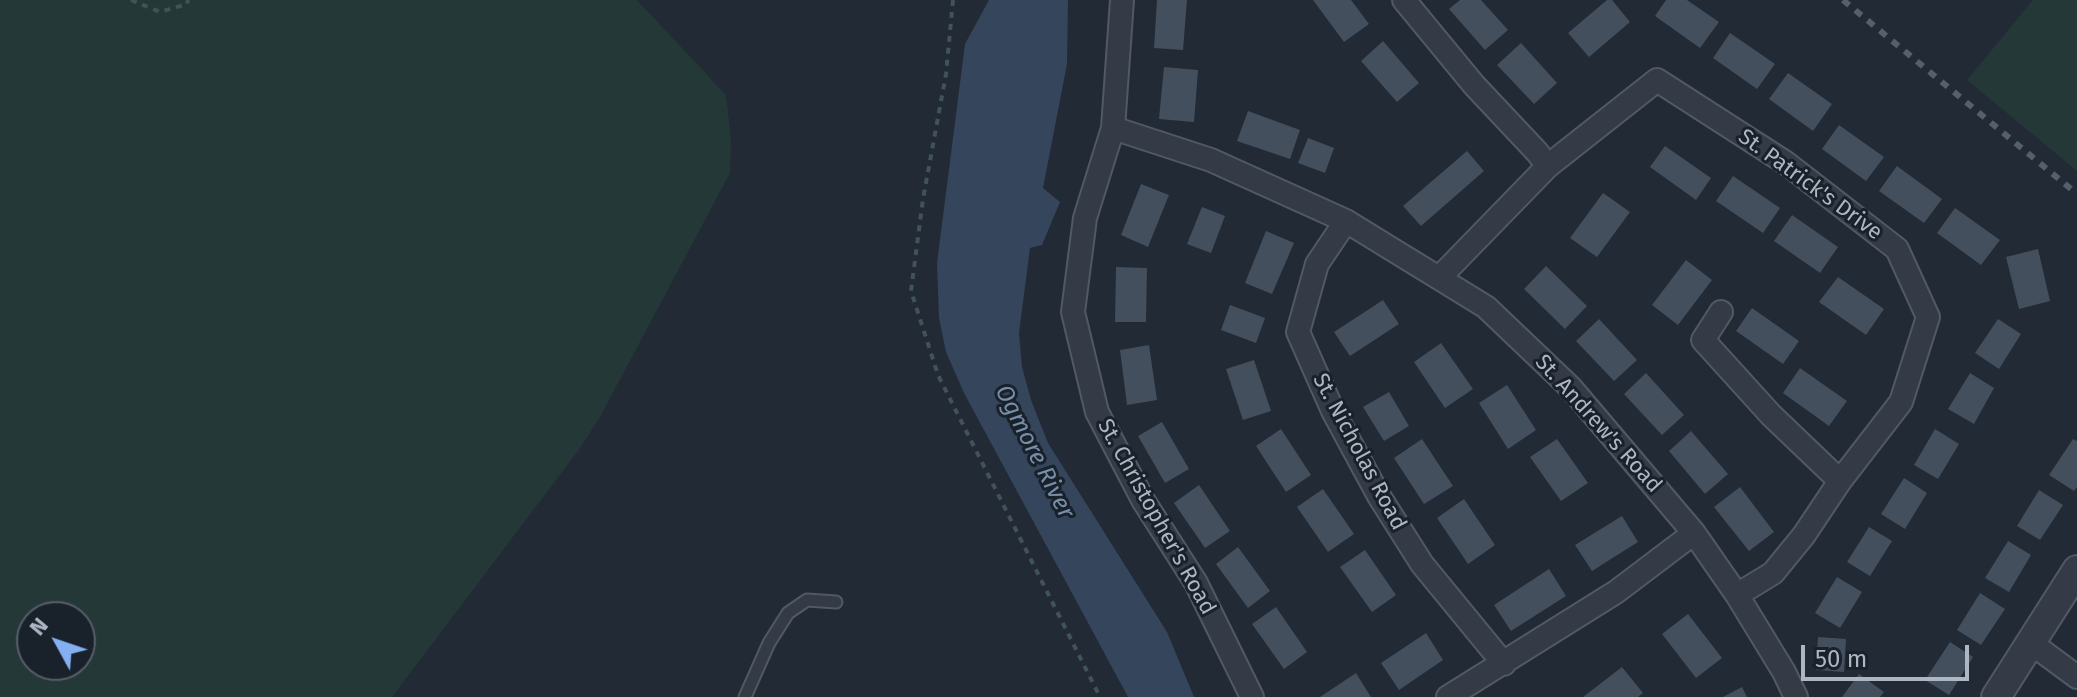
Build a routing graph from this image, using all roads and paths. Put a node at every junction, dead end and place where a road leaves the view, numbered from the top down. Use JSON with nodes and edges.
{"nodes":[{"id":1,"x":131,"y":0,"type":"edge"},
{"id":2,"x":188,"y":0,"type":"edge"},
{"id":3,"x":953,"y":0,"type":"edge"},
{"id":4,"x":1122,"y":0,"type":"edge"},
{"id":5,"x":1404,"y":0,"type":"edge"},
{"id":6,"x":1113,"y":128,"type":"junction"},
{"id":7,"x":1548,"y":166,"type":"junction"},
{"id":8,"x":1346,"y":221,"type":"junction"},
{"id":9,"x":1440,"y":277,"type":"junction"},
{"id":10,"x":1721,"y":312,"type":"dead end"},
{"id":11,"x":1840,"y":481,"type":"junction"},
{"id":12,"x":1694,"y":533,"type":"junction"},
{"id":13,"x":2077,"y":570,"type":"edge"},
{"id":14,"x":1737,"y":595,"type":"junction"},
{"id":15,"x":836,"y":602,"type":"dead end"},
{"id":16,"x":2031,"y":643,"type":"junction"},
{"id":17,"x":1504,"y":664,"type":"junction"},
{"id":18,"x":2077,"y":677,"type":"edge"},
{"id":19,"x":745,"y":697,"type":"edge"},
{"id":20,"x":1100,"y":697,"type":"edge"},
{"id":21,"x":1252,"y":697,"type":"edge"},
{"id":22,"x":1448,"y":697,"type":"edge"},
{"id":23,"x":1796,"y":697,"type":"edge"},
{"id":24,"x":1996,"y":697,"type":"edge"}],
"edges":[{"from":1,"to":2,"type":"path"},
{"from":3,"to":20,"type":"path"},
{"from":4,"to":6,"type":"street","name":"St. Christopher's Road"},
{"from":5,"to":7,"type":"street"},
{"from":6,"to":8,"type":"street","name":"St. Andrew's Road"},
{"from":6,"to":21,"type":"street","name":"St. Christopher's Road"},
{"from":7,"to":9,"type":"street","name":"St. Patrick's Drive"},
{"from":7,"to":11,"type":"street","name":"St. Patrick's Drive"},
{"from":8,"to":9,"type":"street","name":"St. Andrew's Road"},
{"from":8,"to":17,"type":"street","name":"St. Nicholas Road"},
{"from":9,"to":12,"type":"street","name":"St. Andrew's Road"},
{"from":10,"to":11,"type":"street"},
{"from":11,"to":14,"type":"street","name":"St. Patrick's Drive"},
{"from":12,"to":14,"type":"street","name":"St. Andrew's Road"},
{"from":12,"to":17,"type":"street"},
{"from":13,"to":16,"type":"street"},
{"from":14,"to":23,"type":"street","name":"St. Andrew's Road"},
{"from":15,"to":19,"type":"lane"},
{"from":16,"to":18,"type":"street"},
{"from":16,"to":24,"type":"street"},
{"from":17,"to":22,"type":"street"}]}
